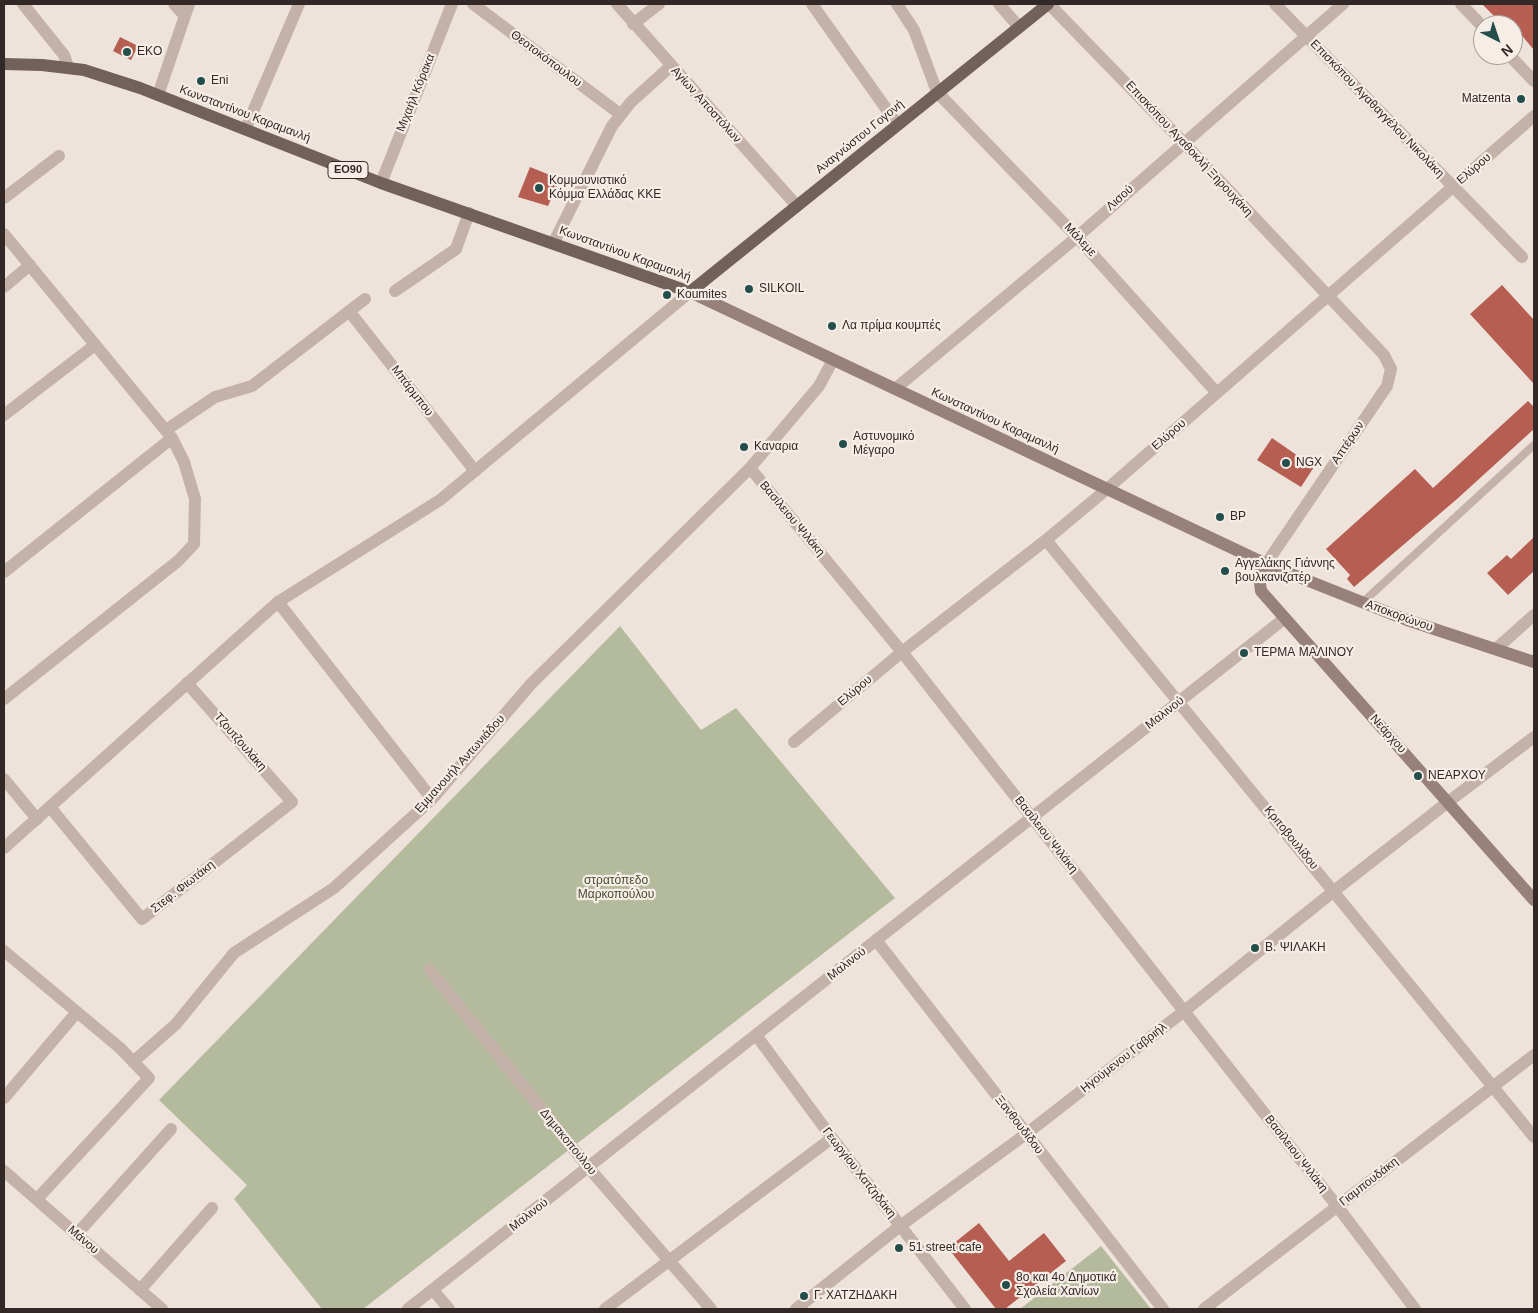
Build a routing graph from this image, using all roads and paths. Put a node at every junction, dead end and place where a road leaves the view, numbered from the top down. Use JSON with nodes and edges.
{"nodes":[{"id":1,"x":23,"y":4,"type":"edge"},
{"id":2,"x":174,"y":4,"type":"edge"},
{"id":3,"x":299,"y":4,"type":"edge"},
{"id":4,"x":452,"y":4,"type":"edge"},
{"id":5,"x":473,"y":4,"type":"edge"},
{"id":6,"x":617,"y":4,"type":"edge"},
{"id":7,"x":659,"y":4,"type":"edge"},
{"id":8,"x":812,"y":4,"type":"edge"},
{"id":9,"x":897,"y":4,"type":"edge"},
{"id":10,"x":999,"y":4,"type":"edge"},
{"id":11,"x":1049,"y":4,"type":"edge"},
{"id":12,"x":1275,"y":4,"type":"edge"},
{"id":13,"x":1343,"y":4,"type":"edge"},
{"id":14,"x":1461,"y":4,"type":"edge"},
{"id":15,"x":187,"y":10,"type":"edge"},
{"id":16,"x":1473,"y":17,"type":"edge"},
{"id":17,"x":633,"y":24,"type":"junction"},
{"id":18,"x":1019,"y":27,"type":"junction"},
{"id":19,"x":1306,"y":36,"type":"junction"},
{"id":20,"x":4,"y":64,"type":"edge"},
{"id":21,"x":1519,"y":65,"type":"edge"},
{"id":22,"x":671,"y":66,"type":"junction"},
{"id":23,"x":68,"y":67,"type":"junction"},
{"id":24,"x":1534,"y":81,"type":"edge"},
{"id":25,"x":937,"y":92,"type":"junction"},
{"id":26,"x":158,"y":95,"type":"junction"},
{"id":27,"x":620,"y":114,"type":"junction"},
{"id":28,"x":1534,"y":116,"type":"edge"},
{"id":29,"x":897,"y":124,"type":"junction"},
{"id":30,"x":246,"y":128,"type":"junction"},
{"id":31,"x":1184,"y":142,"type":"junction"},
{"id":32,"x":59,"y":156,"type":"dead end"},
{"id":33,"x":381,"y":183,"type":"junction"},
{"id":34,"x":1453,"y":187,"type":"junction"},
{"id":35,"x":4,"y":198,"type":"edge"},
{"id":36,"x":797,"y":206,"type":"junction"},
{"id":37,"x":469,"y":213,"type":"junction"},
{"id":38,"x":4,"y":234,"type":"edge"},
{"id":39,"x":1077,"y":236,"type":"junction"},
{"id":40,"x":554,"y":242,"type":"junction"},
{"id":41,"x":1522,"y":257,"type":"dead end"},
{"id":42,"x":30,"y":265,"type":"junction"},
{"id":43,"x":4,"y":286,"type":"edge"},
{"id":44,"x":394,"y":291,"type":"dead end"},
{"id":45,"x":690,"y":292,"type":"junction"},
{"id":46,"x":1327,"y":297,"type":"junction"},
{"id":47,"x":365,"y":299,"type":"dead end"},
{"id":48,"x":349,"y":311,"type":"junction"},
{"id":49,"x":96,"y":344,"type":"junction"},
{"id":50,"x":833,"y":360,"type":"junction"},
{"id":51,"x":1391,"y":369,"type":"joint"},
{"id":52,"x":895,"y":389,"type":"junction"},
{"id":53,"x":1217,"y":393,"type":"junction"},
{"id":54,"x":4,"y":415,"type":"edge"},
{"id":55,"x":169,"y":434,"type":"junction"},
{"id":56,"x":1534,"y":445,"type":"edge"},
{"id":57,"x":750,"y":468,"type":"junction"},
{"id":58,"x":475,"y":471,"type":"junction"},
{"id":59,"x":1107,"y":489,"type":"junction"},
{"id":60,"x":1046,"y":540,"type":"junction"},
{"id":61,"x":1266,"y":564,"type":"junction"},
{"id":62,"x":4,"y":572,"type":"edge"},
{"id":63,"x":278,"y":602,"type":"junction"},
{"id":64,"x":1362,"y":603,"type":"junction"},
{"id":65,"x":1534,"y":615,"type":"edge"},
{"id":66,"x":1285,"y":618,"type":"junction"},
{"id":67,"x":1497,"y":648,"type":"junction"},
{"id":68,"x":902,"y":652,"type":"junction"},
{"id":69,"x":1534,"y":662,"type":"edge"},
{"id":70,"x":187,"y":683,"type":"junction"},
{"id":71,"x":4,"y":699,"type":"edge"},
{"id":72,"x":1180,"y":701,"type":"junction"},
{"id":73,"x":1534,"y":737,"type":"edge"},
{"id":74,"x":794,"y":742,"type":"dead end"},
{"id":75,"x":4,"y":779,"type":"edge"},
{"id":76,"x":432,"y":799,"type":"junction"},
{"id":77,"x":292,"y":802,"type":"joint"},
{"id":78,"x":1448,"y":802,"type":"junction"},
{"id":79,"x":50,"y":807,"type":"junction"},
{"id":80,"x":1032,"y":818,"type":"junction"},
{"id":81,"x":37,"y":819,"type":"junction"},
{"id":82,"x":4,"y":848,"type":"edge"},
{"id":83,"x":1334,"y":891,"type":"junction"},
{"id":84,"x":1534,"y":900,"type":"edge"},
{"id":85,"x":876,"y":940,"type":"junction"},
{"id":86,"x":4,"y":951,"type":"edge"},
{"id":87,"x":430,"y":970,"type":"dead end"},
{"id":88,"x":77,"y":1012,"type":"junction"},
{"id":89,"x":1183,"y":1012,"type":"junction"},
{"id":90,"x":756,"y":1035,"type":"junction"},
{"id":91,"x":1534,"y":1055,"type":"edge"},
{"id":92,"x":133,"y":1062,"type":"junction"},
{"id":93,"x":1492,"y":1086,"type":"junction"},
{"id":94,"x":4,"y":1098,"type":"edge"},
{"id":95,"x":171,"y":1129,"type":"dead end"},
{"id":96,"x":1026,"y":1134,"type":"junction"},
{"id":97,"x":1534,"y":1137,"type":"edge"},
{"id":98,"x":832,"y":1138,"type":"junction"},
{"id":99,"x":588,"y":1167,"type":"junction"},
{"id":100,"x":4,"y":1171,"type":"edge"},
{"id":101,"x":37,"y":1199,"type":"junction"},
{"id":102,"x":1337,"y":1206,"type":"junction"},
{"id":103,"x":212,"y":1208,"type":"dead end"},
{"id":104,"x":900,"y":1226,"type":"junction"},
{"id":105,"x":76,"y":1234,"type":"junction"},
{"id":106,"x":670,"y":1260,"type":"junction"},
{"id":107,"x":140,"y":1290,"type":"junction"},
{"id":108,"x":433,"y":1290,"type":"junction"},
{"id":109,"x":162,"y":1309,"type":"edge"},
{"id":110,"x":408,"y":1309,"type":"edge"},
{"id":111,"x":449,"y":1309,"type":"edge"},
{"id":112,"x":605,"y":1309,"type":"edge"},
{"id":113,"x":711,"y":1309,"type":"edge"},
{"id":114,"x":796,"y":1309,"type":"edge"},
{"id":115,"x":964,"y":1309,"type":"edge"},
{"id":116,"x":1163,"y":1309,"type":"edge"},
{"id":117,"x":1204,"y":1309,"type":"edge"},
{"id":118,"x":1415,"y":1309,"type":"edge"}],
"edges":[{"from":1,"to":23,"type":"street"},
{"from":2,"to":15,"type":"street"},
{"from":3,"to":30,"type":"street"},
{"from":4,"to":33,"type":"street","name":"Μιχαήλ Κόρακα"},
{"from":5,"to":27,"type":"street","name":"Θεοτοκόπουλου"},
{"from":6,"to":17,"type":"street","name":"Αγίων Αποστόλων"},
{"from":7,"to":17,"type":"street"},
{"from":8,"to":29,"type":"street"},
{"from":9,"to":25,"type":"street"},
{"from":10,"to":18,"type":"street"},
{"from":11,"to":18,"type":"main road","name":"Αναγνώστου Γογονή"},
{"from":11,"to":31,"type":"street","name":"Επισκόπου Αγαθοκλή Ξηρουχάκη"},
{"from":12,"to":19,"type":"street","name":"Επισκόπου Αγαθαγγέλου Νικολάκη"},
{"from":13,"to":19,"type":"street","name":"Λισού"},
{"from":14,"to":16,"type":"street"},
{"from":15,"to":26,"type":"street"},
{"from":17,"to":22,"type":"street","name":"Αγίων Αποστόλων"},
{"from":18,"to":25,"type":"main road","name":"Αναγνώστου Γογονή"},
{"from":19,"to":31,"type":"street","name":"Λισού"},
{"from":19,"to":34,"type":"street","name":"Επισκόπου Αγαθαγγέλου Νικολάκη"},
{"from":20,"to":23,"type":"main road","name":"Κωνσταντίνου Καραμανλή","number":"ΕΟ90"},
{"from":21,"to":24,"type":"street"},
{"from":22,"to":27,"type":"street"},
{"from":22,"to":36,"type":"street","name":"Αγίων Αποστόλων"},
{"from":23,"to":26,"type":"main road","name":"Κωνσταντίνου Καραμανλή","number":"ΕΟ90"},
{"from":25,"to":29,"type":"main road","name":"Αναγνώστου Γογονή"},
{"from":25,"to":39,"type":"street","name":"Μάλεμε"},
{"from":26,"to":30,"type":"main road","name":"Κωνσταντίνου Καραμανλή","number":"ΕΟ90"},
{"from":27,"to":40,"type":"street"},
{"from":28,"to":34,"type":"street","name":"Ελύρου"},
{"from":29,"to":36,"type":"main road","name":"Αναγνώστου Γογονή"},
{"from":30,"to":33,"type":"main road","name":"Κωνσταντίνου Καραμανλή","number":"ΕΟ90"},
{"from":31,"to":39,"type":"street","name":"Λισού"},
{"from":31,"to":46,"type":"street","name":"Επισκόπου Αγαθοκλή Ξηρουχάκη"},
{"from":32,"to":35,"type":"street"},
{"from":33,"to":37,"type":"main road","name":"Κωνσταντίνου Καραμανλή","number":"ΕΟ90"},
{"from":34,"to":41,"type":"street","name":"Επισκόπου Αγαθαγγέλου Νικολάκη"},
{"from":34,"to":46,"type":"street","name":"Ελύρου"},
{"from":36,"to":45,"type":"main road","name":"Αναγνώστου Γογονή"},
{"from":37,"to":40,"type":"main road","name":"Κωνσταντίνου Καραμανλή","number":"ΕΟ90"},
{"from":37,"to":44,"type":"street"},
{"from":38,"to":42,"type":"street"},
{"from":39,"to":52,"type":"street","name":"Λισού"},
{"from":39,"to":53,"type":"street","name":"Μάλεμε"},
{"from":40,"to":45,"type":"main road","name":"Κωνσταντίνου Καραμανλή","number":"ΕΟ90"},
{"from":42,"to":43,"type":"street"},
{"from":42,"to":49,"type":"street"},
{"from":45,"to":50,"type":"main road","name":"Κωνσταντίνου Καραμανλή","number":"ΕΟ90"},
{"from":45,"to":58,"type":"street"},
{"from":46,"to":51,"type":"street","name":"Επισκόπου Αγαθοκλή Ξηρουχάκη"},
{"from":46,"to":53,"type":"street","name":"Ελύρου"},
{"from":47,"to":48,"type":"street"},
{"from":48,"to":55,"type":"street"},
{"from":48,"to":58,"type":"street","name":"Μπάρμπου"},
{"from":49,"to":54,"type":"street"},
{"from":49,"to":55,"type":"street"},
{"from":50,"to":52,"type":"main road","name":"Κωνσταντίνου Καραμανλή","number":"ΕΟ90"},
{"from":50,"to":57,"type":"street","name":"Εμμανουήλ Αντωνιάδου"},
{"from":51,"to":61,"type":"street","name":"Απτέρων"},
{"from":52,"to":59,"type":"main road","name":"Κωνσταντίνου Καραμανλή","number":"ΕΟ90"},
{"from":53,"to":59,"type":"street","name":"Ελύρου"},
{"from":55,"to":62,"type":"street"},
{"from":55,"to":71,"type":"street"},
{"from":56,"to":64,"type":"lane"},
{"from":57,"to":68,"type":"street","name":"Βασίλειου Ψιλάκη"},
{"from":57,"to":76,"type":"street","name":"Εμμανουήλ Αντωνιάδου"},
{"from":58,"to":63,"type":"street"},
{"from":59,"to":60,"type":"street","name":"Ελύρου"},
{"from":59,"to":61,"type":"main road","name":"Κωνσταντίνου Καραμανλή","number":"ΕΟ90"},
{"from":60,"to":68,"type":"street","name":"Ελύρου"},
{"from":60,"to":72,"type":"street","name":"Κριτοβουλίδου"},
{"from":61,"to":64,"type":"main road","name":"Αποκορώνου","number":"ΕΟ90"},
{"from":61,"to":66,"type":"main road","name":"Νεάρχου"},
{"from":63,"to":70,"type":"street"},
{"from":63,"to":76,"type":"street"},
{"from":64,"to":67,"type":"main road","name":"Αποκορώνου","number":"ΕΟ90"},
{"from":65,"to":67,"type":"street"},
{"from":66,"to":72,"type":"street","name":"Μαλινού"},
{"from":66,"to":78,"type":"main road","name":"Νεάρχου"},
{"from":67,"to":69,"type":"main road","name":"Αποκορώνου","number":"ΕΟ90"},
{"from":68,"to":74,"type":"street","name":"Ελύρου"},
{"from":68,"to":80,"type":"street","name":"Βασίλειου Ψιλάκη"},
{"from":70,"to":77,"type":"street","name":"Τζουτζουλάκη"},
{"from":70,"to":79,"type":"street"},
{"from":72,"to":80,"type":"street","name":"Μαλινού"},
{"from":72,"to":83,"type":"street","name":"Κριτοβουλίδου"},
{"from":73,"to":78,"type":"street","name":"Ηγούμενου Γαβριήλ"},
{"from":75,"to":81,"type":"street"},
{"from":76,"to":92,"type":"street","name":"Εμμανουήλ Αντωνιάδου"},
{"from":77,"to":79,"type":"street","name":"Στεφ. Φιωτάκη"},
{"from":78,"to":83,"type":"street","name":"Ηγούμενου Γαβριήλ"},
{"from":78,"to":84,"type":"main road","name":"Νεάρχου"},
{"from":79,"to":81,"type":"street"},
{"from":80,"to":85,"type":"street","name":"Μαλινού"},
{"from":80,"to":89,"type":"street","name":"Βασίλειου Ψιλάκη"},
{"from":81,"to":82,"type":"street"},
{"from":83,"to":89,"type":"street","name":"Ηγούμενου Γαβριήλ"},
{"from":83,"to":93,"type":"street","name":"Κριτοβουλίδου"},
{"from":85,"to":90,"type":"street","name":"Μαλινού"},
{"from":85,"to":96,"type":"street","name":"Ξανθουδίδου"},
{"from":86,"to":88,"type":"street"},
{"from":87,"to":99,"type":"street","name":"Δημακοπούλου"},
{"from":88,"to":92,"type":"street"},
{"from":88,"to":94,"type":"street"},
{"from":89,"to":96,"type":"street","name":"Ηγούμενου Γαβριήλ"},
{"from":89,"to":102,"type":"street","name":"Βασίλειου Ψιλάκη"},
{"from":90,"to":98,"type":"street","name":"Γεωργίου Χατζηδάκη"},
{"from":90,"to":99,"type":"street","name":"Μαλινού"},
{"from":91,"to":93,"type":"street","name":"Γιαμπουδάκη"},
{"from":92,"to":101,"type":"street"},
{"from":93,"to":97,"type":"street","name":"Κριτοβουλίδου"},
{"from":93,"to":102,"type":"street","name":"Γιαμπουδάκη"},
{"from":95,"to":105,"type":"street"},
{"from":96,"to":104,"type":"street","name":"Ηγούμενου Γαβριήλ"},
{"from":96,"to":116,"type":"street","name":"Ξανθουδίδου"},
{"from":98,"to":104,"type":"street","name":"Γεωργίου Χατζηδάκη"},
{"from":98,"to":106,"type":"street"},
{"from":99,"to":106,"type":"street","name":"Δημακοπούλου"},
{"from":99,"to":108,"type":"street","name":"Μαλινού"},
{"from":100,"to":101,"type":"street","name":"Μάνου"},
{"from":101,"to":105,"type":"street","name":"Μάνου"},
{"from":102,"to":117,"type":"street","name":"Γιαμπουδάκη"},
{"from":102,"to":118,"type":"street","name":"Βασίλειου Ψιλάκη"},
{"from":103,"to":107,"type":"street"},
{"from":104,"to":114,"type":"street","name":"Ηγούμενου Γαβριήλ"},
{"from":104,"to":115,"type":"street","name":"Γεωργίου Χατζηδάκη"},
{"from":105,"to":107,"type":"street","name":"Μάνου"},
{"from":106,"to":112,"type":"street"},
{"from":106,"to":113,"type":"street","name":"Δημακοπούλου"},
{"from":107,"to":109,"type":"street","name":"Μάνου"},
{"from":108,"to":110,"type":"street","name":"Μαλινού"},
{"from":108,"to":111,"type":"street"}]}
